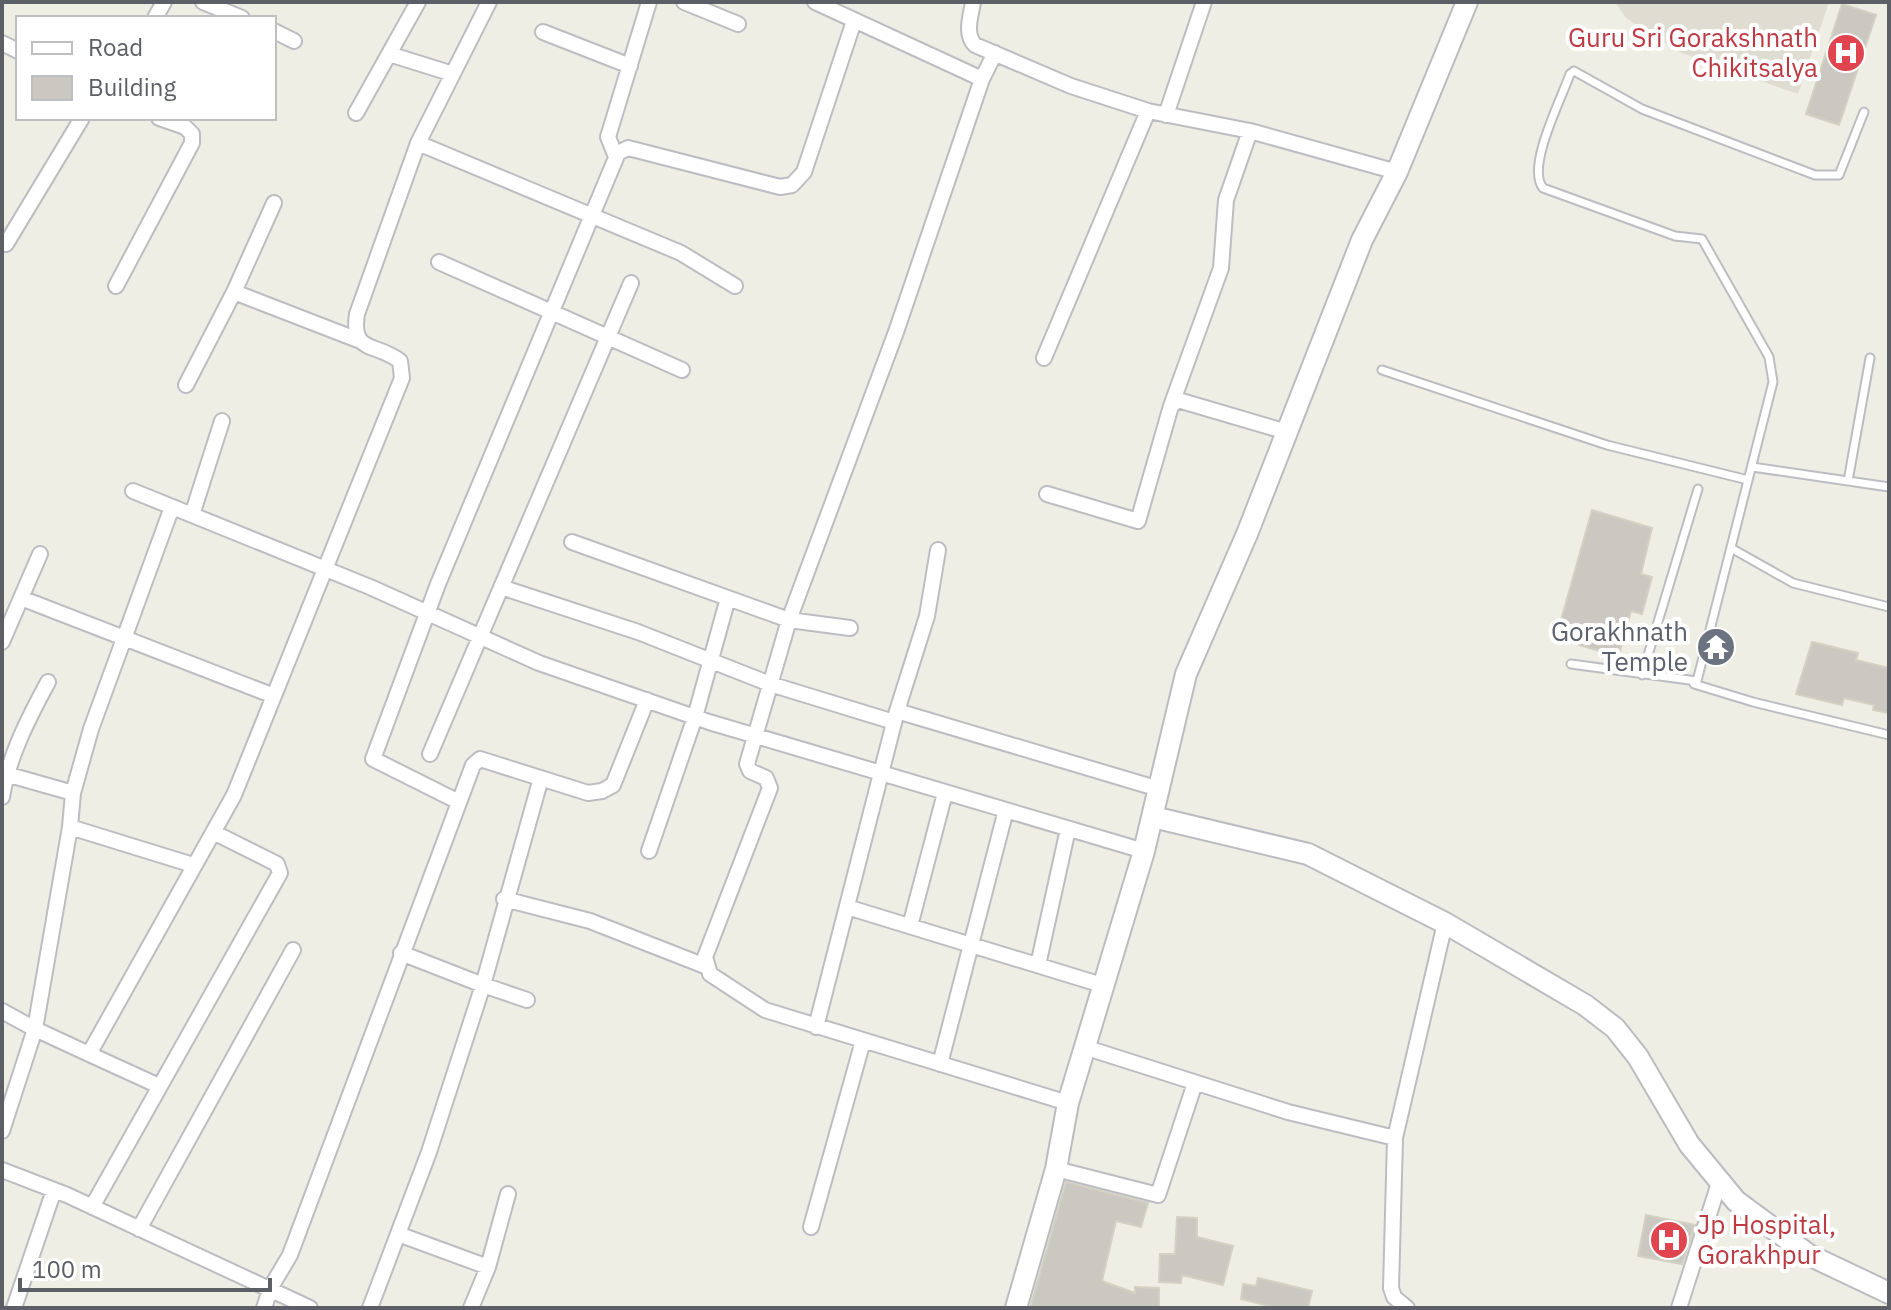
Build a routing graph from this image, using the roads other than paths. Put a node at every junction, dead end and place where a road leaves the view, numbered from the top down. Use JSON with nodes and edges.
{"nodes":[{"id":1,"x":203,"y":2,"type":"edge"},
{"id":2,"x":418,"y":2,"type":"edge"},
{"id":3,"x":489,"y":2,"type":"edge"},
{"id":4,"x":649,"y":2,"type":"edge"},
{"id":5,"x":684,"y":2,"type":"edge"},
{"id":6,"x":815,"y":2,"type":"edge"},
{"id":7,"x":973,"y":2,"type":"edge"},
{"id":8,"x":1204,"y":2,"type":"edge"},
{"id":9,"x":1467,"y":2,"type":"edge"},
{"id":10,"x":849,"y":13,"type":"edge"},
{"id":11,"x":237,"y":16,"type":"edge"},
{"id":12,"x":738,"y":24,"type":"dead end"},
{"id":13,"x":276,"y":32,"type":"edge"},
{"id":14,"x":543,"y":32,"type":"dead end"},
{"id":15,"x":294,"y":41,"type":"dead end"},
{"id":16,"x":995,"y":53,"type":"junction"},
{"id":17,"x":389,"y":54,"type":"junction"},
{"id":18,"x":630,"y":66,"type":"junction"},
{"id":19,"x":453,"y":74,"type":"junction"},
{"id":20,"x":982,"y":79,"type":"junction"},
{"id":21,"x":1148,"y":111,"type":"junction"},
{"id":22,"x":1864,"y":112,"type":"dead end"},
{"id":23,"x":356,"y":113,"type":"dead end"},
{"id":24,"x":1166,"y":115,"type":"junction"},
{"id":25,"x":81,"y":120,"type":"edge"},
{"id":26,"x":165,"y":120,"type":"edge"},
{"id":27,"x":1250,"y":131,"type":"junction"},
{"id":28,"x":418,"y":143,"type":"junction"},
{"id":29,"x":616,"y":157,"type":"junction"},
{"id":30,"x":1397,"y":172,"type":"junction"},
{"id":31,"x":274,"y":203,"type":"dead end"},
{"id":32,"x":592,"y":216,"type":"junction"},
{"id":33,"x":6,"y":244,"type":"dead end"},
{"id":34,"x":439,"y":262,"type":"dead end"},
{"id":35,"x":631,"y":283,"type":"dead end"},
{"id":36,"x":116,"y":286,"type":"dead end"},
{"id":37,"x":735,"y":286,"type":"dead end"},
{"id":38,"x":234,"y":292,"type":"junction"},
{"id":39,"x":551,"y":314,"type":"junction"},
{"id":40,"x":358,"y":340,"type":"junction"},
{"id":41,"x":608,"y":340,"type":"junction"},
{"id":42,"x":1044,"y":358,"type":"dead end"},
{"id":43,"x":1870,"y":358,"type":"dead end"},
{"id":44,"x":682,"y":370,"type":"dead end"},
{"id":45,"x":1382,"y":370,"type":"dead end"},
{"id":46,"x":186,"y":385,"type":"dead end"},
{"id":47,"x":1171,"y":406,"type":"junction"},
{"id":48,"x":222,"y":421,"type":"dead end"},
{"id":49,"x":1287,"y":432,"type":"junction"},
{"id":50,"x":1752,"y":467,"type":"junction"},
{"id":51,"x":1748,"y":480,"type":"junction"},
{"id":52,"x":1848,"y":481,"type":"junction"},
{"id":53,"x":1889,"y":487,"type":"edge"},
{"id":54,"x":1698,"y":489,"type":"dead end"},
{"id":55,"x":133,"y":491,"type":"dead end"},
{"id":56,"x":1047,"y":494,"type":"dead end"},
{"id":57,"x":172,"y":507,"type":"junction"},
{"id":58,"x":192,"y":515,"type":"junction"},
{"id":59,"x":572,"y":542,"type":"dead end"},
{"id":60,"x":1731,"y":548,"type":"junction"},
{"id":61,"x":938,"y":550,"type":"dead end"},
{"id":62,"x":40,"y":554,"type":"dead end"},
{"id":63,"x":323,"y":568,"type":"junction"},
{"id":64,"x":501,"y":587,"type":"junction"},
{"id":65,"x":21,"y":598,"type":"junction"},
{"id":66,"x":728,"y":598,"type":"junction"},
{"id":67,"x":1889,"y":607,"type":"edge"},
{"id":68,"x":426,"y":614,"type":"junction"},
{"id":69,"x":789,"y":620,"type":"junction"},
{"id":70,"x":850,"y":628,"type":"dead end"},
{"id":71,"x":480,"y":637,"type":"junction"},
{"id":72,"x":126,"y":639,"type":"junction"},
{"id":73,"x":2,"y":642,"type":"edge"},
{"id":74,"x":711,"y":660,"type":"junction"},
{"id":75,"x":1571,"y":664,"type":"dead end"},
{"id":76,"x":1642,"y":675,"type":"junction"},
{"id":77,"x":48,"y":682,"type":"dead end"},
{"id":78,"x":1691,"y":683,"type":"junction"},
{"id":79,"x":770,"y":684,"type":"junction"},
{"id":80,"x":274,"y":696,"type":"junction"},
{"id":81,"x":647,"y":700,"type":"junction"},
{"id":82,"x":895,"y":716,"type":"junction"},
{"id":83,"x":695,"y":717,"type":"junction"},
{"id":84,"x":1889,"y":735,"type":"edge"},
{"id":85,"x":756,"y":736,"type":"junction"},
{"id":86,"x":430,"y":754,"type":"dead end"},
{"id":87,"x":6,"y":774,"type":"junction"},
{"id":88,"x":882,"y":774,"type":"junction"},
{"id":89,"x":541,"y":778,"type":"junction"},
{"id":90,"x":1159,"y":789,"type":"junction"},
{"id":91,"x":73,"y":793,"type":"junction"},
{"id":92,"x":945,"y":793,"type":"junction"},
{"id":93,"x":2,"y":797,"type":"edge"},
{"id":94,"x":459,"y":802,"type":"junction"},
{"id":95,"x":1006,"y":810,"type":"junction"},
{"id":96,"x":1153,"y":817,"type":"junction"},
{"id":97,"x":70,"y":827,"type":"junction"},
{"id":98,"x":1068,"y":829,"type":"junction"},
{"id":99,"x":213,"y":832,"type":"junction"},
{"id":100,"x":649,"y":851,"type":"dead end"},
{"id":101,"x":1144,"y":851,"type":"junction"},
{"id":102,"x":193,"y":865,"type":"junction"},
{"id":103,"x":504,"y":899,"type":"junction"},
{"id":104,"x":847,"y":907,"type":"junction"},
{"id":105,"x":1445,"y":923,"type":"junction"},
{"id":106,"x":910,"y":926,"type":"junction"},
{"id":107,"x":971,"y":944,"type":"junction"},
{"id":108,"x":293,"y":950,"type":"dead end"},
{"id":109,"x":401,"y":953,"type":"junction"},
{"id":110,"x":1038,"y":965,"type":"junction"},
{"id":111,"x":705,"y":966,"type":"junction"},
{"id":112,"x":483,"y":985,"type":"junction"},
{"id":113,"x":1102,"y":985,"type":"junction"},
{"id":114,"x":527,"y":1000,"type":"dead end"},
{"id":115,"x":2,"y":1011,"type":"edge"},
{"id":116,"x":816,"y":1027,"type":"junction"},
{"id":117,"x":35,"y":1029,"type":"junction"},
{"id":118,"x":863,"y":1041,"type":"junction"},
{"id":119,"x":1084,"y":1047,"type":"junction"},
{"id":120,"x":89,"y":1054,"type":"junction"},
{"id":121,"x":940,"y":1064,"type":"junction"},
{"id":122,"x":1195,"y":1083,"type":"junction"},
{"id":123,"x":159,"y":1086,"type":"junction"},
{"id":124,"x":7,"y":1100,"type":"edge"},
{"id":125,"x":1068,"y":1103,"type":"junction"},
{"id":126,"x":2,"y":1131,"type":"edge"},
{"id":127,"x":1395,"y":1138,"type":"junction"},
{"id":128,"x":1056,"y":1169,"type":"junction"},
{"id":129,"x":2,"y":1170,"type":"edge"},
{"id":130,"x":1719,"y":1183,"type":"junction"},
{"id":131,"x":54,"y":1190,"type":"junction"},
{"id":132,"x":508,"y":1194,"type":"dead end"},
{"id":133,"x":92,"y":1207,"type":"junction"},
{"id":134,"x":811,"y":1227,"type":"dead end"},
{"id":135,"x":139,"y":1229,"type":"junction"},
{"id":136,"x":398,"y":1234,"type":"junction"},
{"id":137,"x":488,"y":1267,"type":"junction"},
{"id":138,"x":271,"y":1287,"type":"junction"},
{"id":139,"x":1889,"y":1293,"type":"edge"},
{"id":140,"x":14,"y":1308,"type":"edge"},
{"id":141,"x":264,"y":1308,"type":"edge"},
{"id":142,"x":310,"y":1308,"type":"edge"},
{"id":143,"x":370,"y":1308,"type":"edge"},
{"id":144,"x":471,"y":1308,"type":"edge"},
{"id":145,"x":1016,"y":1308,"type":"edge"},
{"id":146,"x":1407,"y":1308,"type":"edge"},
{"id":147,"x":1679,"y":1308,"type":"edge"}],
"edges":[{"from":1,"to":11,"type":"street"},
{"from":2,"to":17,"type":"street"},
{"from":3,"to":19,"type":"street"},
{"from":4,"to":18,"type":"street"},
{"from":5,"to":12,"type":"street"},
{"from":6,"to":10,"type":"street"},
{"from":7,"to":16,"type":"street"},
{"from":8,"to":24,"type":"street"},
{"from":9,"to":30,"type":"street"},
{"from":10,"to":20,"type":"street"},
{"from":10,"to":29,"type":"street"},
{"from":13,"to":15,"type":"street"},
{"from":14,"to":18,"type":"street"},
{"from":16,"to":20,"type":"street"},
{"from":16,"to":21,"type":"street"},
{"from":17,"to":19,"type":"street"},
{"from":17,"to":23,"type":"street"},
{"from":18,"to":29,"type":"street"},
{"from":19,"to":28,"type":"street"},
{"from":20,"to":69,"type":"street"},
{"from":21,"to":24,"type":"street"},
{"from":21,"to":42,"type":"street"},
{"from":22,"to":50,"type":"lane"},
{"from":24,"to":27,"type":"street"},
{"from":25,"to":33,"type":"street"},
{"from":26,"to":36,"type":"street"},
{"from":27,"to":30,"type":"street"},
{"from":27,"to":47,"type":"street"},
{"from":28,"to":32,"type":"street"},
{"from":28,"to":40,"type":"street"},
{"from":29,"to":32,"type":"street"},
{"from":30,"to":49,"type":"street"},
{"from":31,"to":38,"type":"street"},
{"from":32,"to":37,"type":"street"},
{"from":32,"to":39,"type":"street"},
{"from":34,"to":39,"type":"street"},
{"from":35,"to":41,"type":"street"},
{"from":38,"to":40,"type":"street"},
{"from":38,"to":46,"type":"street"},
{"from":39,"to":41,"type":"street"},
{"from":39,"to":68,"type":"street"},
{"from":40,"to":63,"type":"street"},
{"from":41,"to":44,"type":"street"},
{"from":41,"to":64,"type":"street"},
{"from":43,"to":52,"type":"lane"},
{"from":45,"to":51,"type":"lane"},
{"from":47,"to":49,"type":"street"},
{"from":47,"to":56,"type":"street"},
{"from":48,"to":58,"type":"street"},
{"from":49,"to":90,"type":"street"},
{"from":50,"to":51,"type":"lane"},
{"from":50,"to":52,"type":"lane"},
{"from":51,"to":60,"type":"lane"},
{"from":52,"to":53,"type":"lane"},
{"from":54,"to":76,"type":"lane"},
{"from":55,"to":57,"type":"street"},
{"from":57,"to":58,"type":"street"},
{"from":57,"to":72,"type":"street"},
{"from":58,"to":63,"type":"street"},
{"from":59,"to":66,"type":"street"},
{"from":60,"to":67,"type":"lane"},
{"from":60,"to":78,"type":"lane"},
{"from":61,"to":82,"type":"street"},
{"from":62,"to":65,"type":"street"},
{"from":63,"to":68,"type":"street"},
{"from":63,"to":80,"type":"street"},
{"from":64,"to":71,"type":"street"},
{"from":64,"to":74,"type":"street"},
{"from":65,"to":72,"type":"street"},
{"from":65,"to":73,"type":"street"},
{"from":66,"to":69,"type":"street"},
{"from":66,"to":74,"type":"street"},
{"from":68,"to":71,"type":"street"},
{"from":68,"to":94,"type":"street"},
{"from":69,"to":70,"type":"street"},
{"from":69,"to":79,"type":"street"},
{"from":71,"to":81,"type":"street"},
{"from":71,"to":86,"type":"street"},
{"from":72,"to":80,"type":"street"},
{"from":72,"to":91,"type":"street"},
{"from":74,"to":79,"type":"street"},
{"from":74,"to":83,"type":"street"},
{"from":75,"to":76,"type":"lane"},
{"from":76,"to":78,"type":"lane"},
{"from":77,"to":87,"type":"street"},
{"from":78,"to":84,"type":"lane"},
{"from":79,"to":82,"type":"street"},
{"from":79,"to":85,"type":"street"},
{"from":80,"to":99,"type":"street"},
{"from":81,"to":83,"type":"street"},
{"from":81,"to":89,"type":"street"},
{"from":82,"to":88,"type":"street"},
{"from":82,"to":90,"type":"street"},
{"from":83,"to":85,"type":"street"},
{"from":83,"to":100,"type":"street"},
{"from":85,"to":88,"type":"street"},
{"from":85,"to":111,"type":"street"},
{"from":87,"to":91,"type":"street"},
{"from":87,"to":93,"type":"street"},
{"from":88,"to":92,"type":"street"},
{"from":88,"to":104,"type":"street"},
{"from":89,"to":94,"type":"street"},
{"from":89,"to":103,"type":"street"},
{"from":90,"to":96,"type":"street"},
{"from":91,"to":97,"type":"street"},
{"from":92,"to":95,"type":"street"},
{"from":92,"to":106,"type":"street"},
{"from":94,"to":109,"type":"street"},
{"from":95,"to":98,"type":"street"},
{"from":95,"to":107,"type":"street"},
{"from":96,"to":101,"type":"street"},
{"from":96,"to":105,"type":"street"},
{"from":97,"to":102,"type":"street"},
{"from":97,"to":117,"type":"street"},
{"from":98,"to":101,"type":"street"},
{"from":98,"to":110,"type":"street"},
{"from":99,"to":102,"type":"street"},
{"from":99,"to":123,"type":"street"},
{"from":101,"to":113,"type":"street"},
{"from":102,"to":120,"type":"street"},
{"from":103,"to":111,"type":"street"},
{"from":103,"to":112,"type":"street"},
{"from":104,"to":106,"type":"street"},
{"from":104,"to":116,"type":"street"},
{"from":105,"to":127,"type":"street"},
{"from":105,"to":130,"type":"street"},
{"from":106,"to":107,"type":"street"},
{"from":107,"to":110,"type":"street"},
{"from":107,"to":121,"type":"street"},
{"from":108,"to":135,"type":"street"},
{"from":109,"to":112,"type":"street"},
{"from":109,"to":138,"type":"street"},
{"from":110,"to":113,"type":"street"},
{"from":111,"to":116,"type":"street"},
{"from":112,"to":114,"type":"street"},
{"from":112,"to":136,"type":"street"},
{"from":113,"to":119,"type":"street"},
{"from":115,"to":117,"type":"street"},
{"from":116,"to":118,"type":"street"},
{"from":117,"to":120,"type":"street"},
{"from":117,"to":124,"type":"street"},
{"from":118,"to":121,"type":"street"},
{"from":118,"to":134,"type":"street"},
{"from":119,"to":122,"type":"street"},
{"from":119,"to":125,"type":"street"},
{"from":120,"to":123,"type":"street"},
{"from":121,"to":125,"type":"street"},
{"from":122,"to":127,"type":"street"},
{"from":122,"to":128,"type":"street"},
{"from":123,"to":133,"type":"street"},
{"from":124,"to":126,"type":"street"},
{"from":125,"to":128,"type":"street"},
{"from":127,"to":146,"type":"street"},
{"from":128,"to":145,"type":"street"},
{"from":129,"to":131,"type":"street"},
{"from":130,"to":139,"type":"street"},
{"from":130,"to":147,"type":"street"},
{"from":131,"to":133,"type":"street"},
{"from":131,"to":140,"type":"street"},
{"from":132,"to":137,"type":"street"},
{"from":133,"to":135,"type":"street"},
{"from":135,"to":138,"type":"street"},
{"from":136,"to":137,"type":"street"},
{"from":136,"to":143,"type":"street"},
{"from":137,"to":144,"type":"street"},
{"from":138,"to":141,"type":"street"},
{"from":138,"to":142,"type":"street"}]}
